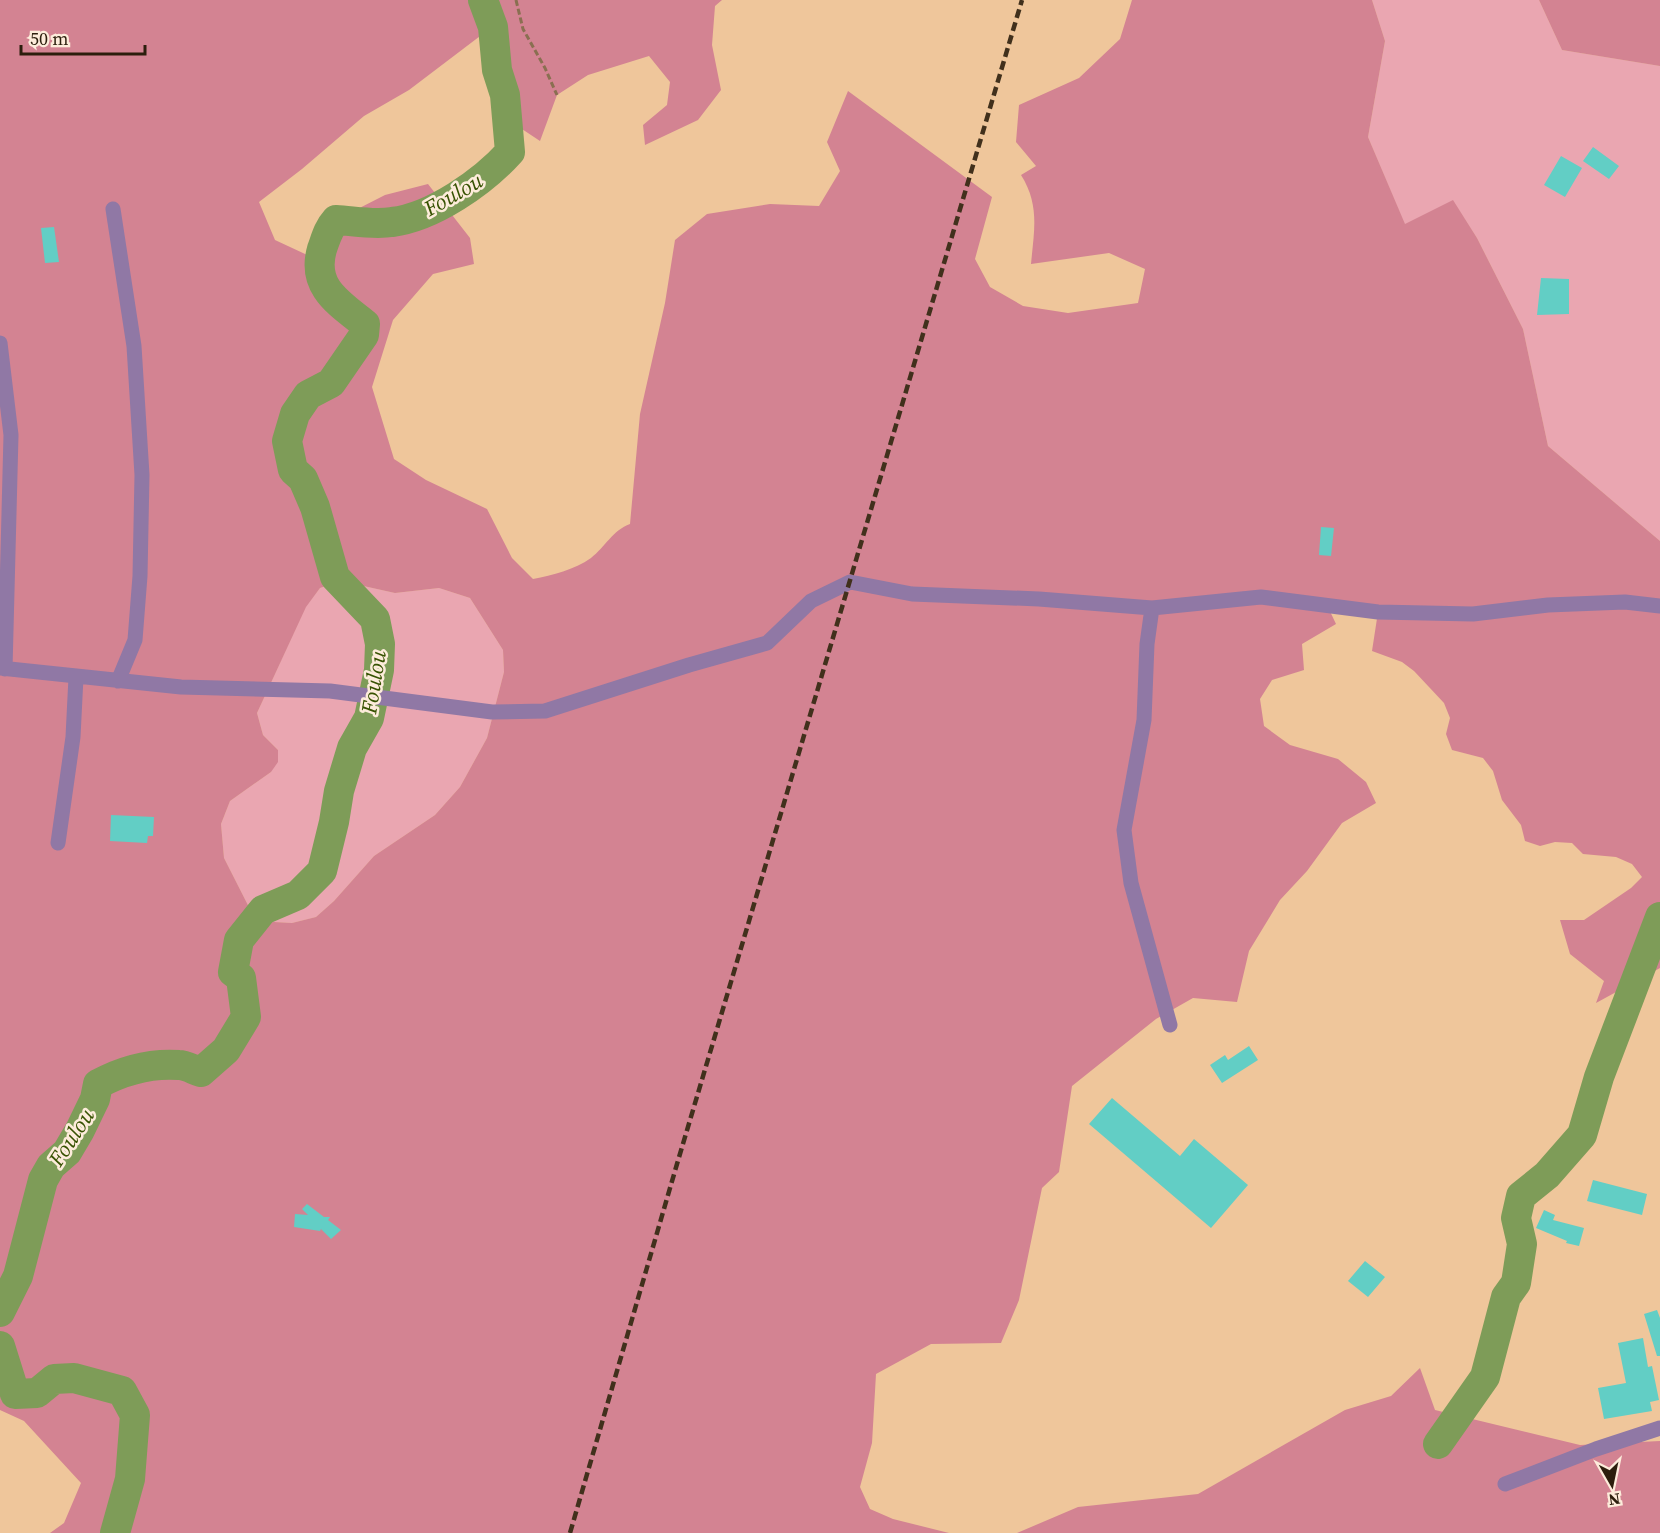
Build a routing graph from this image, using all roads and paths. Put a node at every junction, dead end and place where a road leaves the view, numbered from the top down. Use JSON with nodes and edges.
{"nodes":[{"id":1,"x":516,"y":0,"type":"edge"},
{"id":2,"x":557,"y":95,"type":"dead end"},
{"id":3,"x":112,"y":209,"type":"dead end"},
{"id":4,"x":0,"y":343,"type":"edge"},
{"id":5,"x":1660,"y":606,"type":"edge"},
{"id":6,"x":1152,"y":608,"type":"junction"},
{"id":7,"x":2,"y":668,"type":"edge"},
{"id":8,"x":76,"y":677,"type":"junction"},
{"id":9,"x":118,"y":681,"type":"junction"},
{"id":10,"x":58,"y":843,"type":"dead end"},
{"id":11,"x":1170,"y":1025,"type":"dead end"},
{"id":12,"x":1660,"y":1428,"type":"edge"},
{"id":13,"x":1505,"y":1484,"type":"dead end"}],
"edges":[{"from":1,"to":2,"type":"path"},
{"from":3,"to":9,"type":"street"},
{"from":4,"to":7,"type":"street"},
{"from":5,"to":6,"type":"street"},
{"from":6,"to":9,"type":"street"},
{"from":6,"to":11,"type":"street"},
{"from":7,"to":8,"type":"street"},
{"from":8,"to":9,"type":"street"},
{"from":8,"to":10,"type":"street"},
{"from":12,"to":13,"type":"street"}]}
